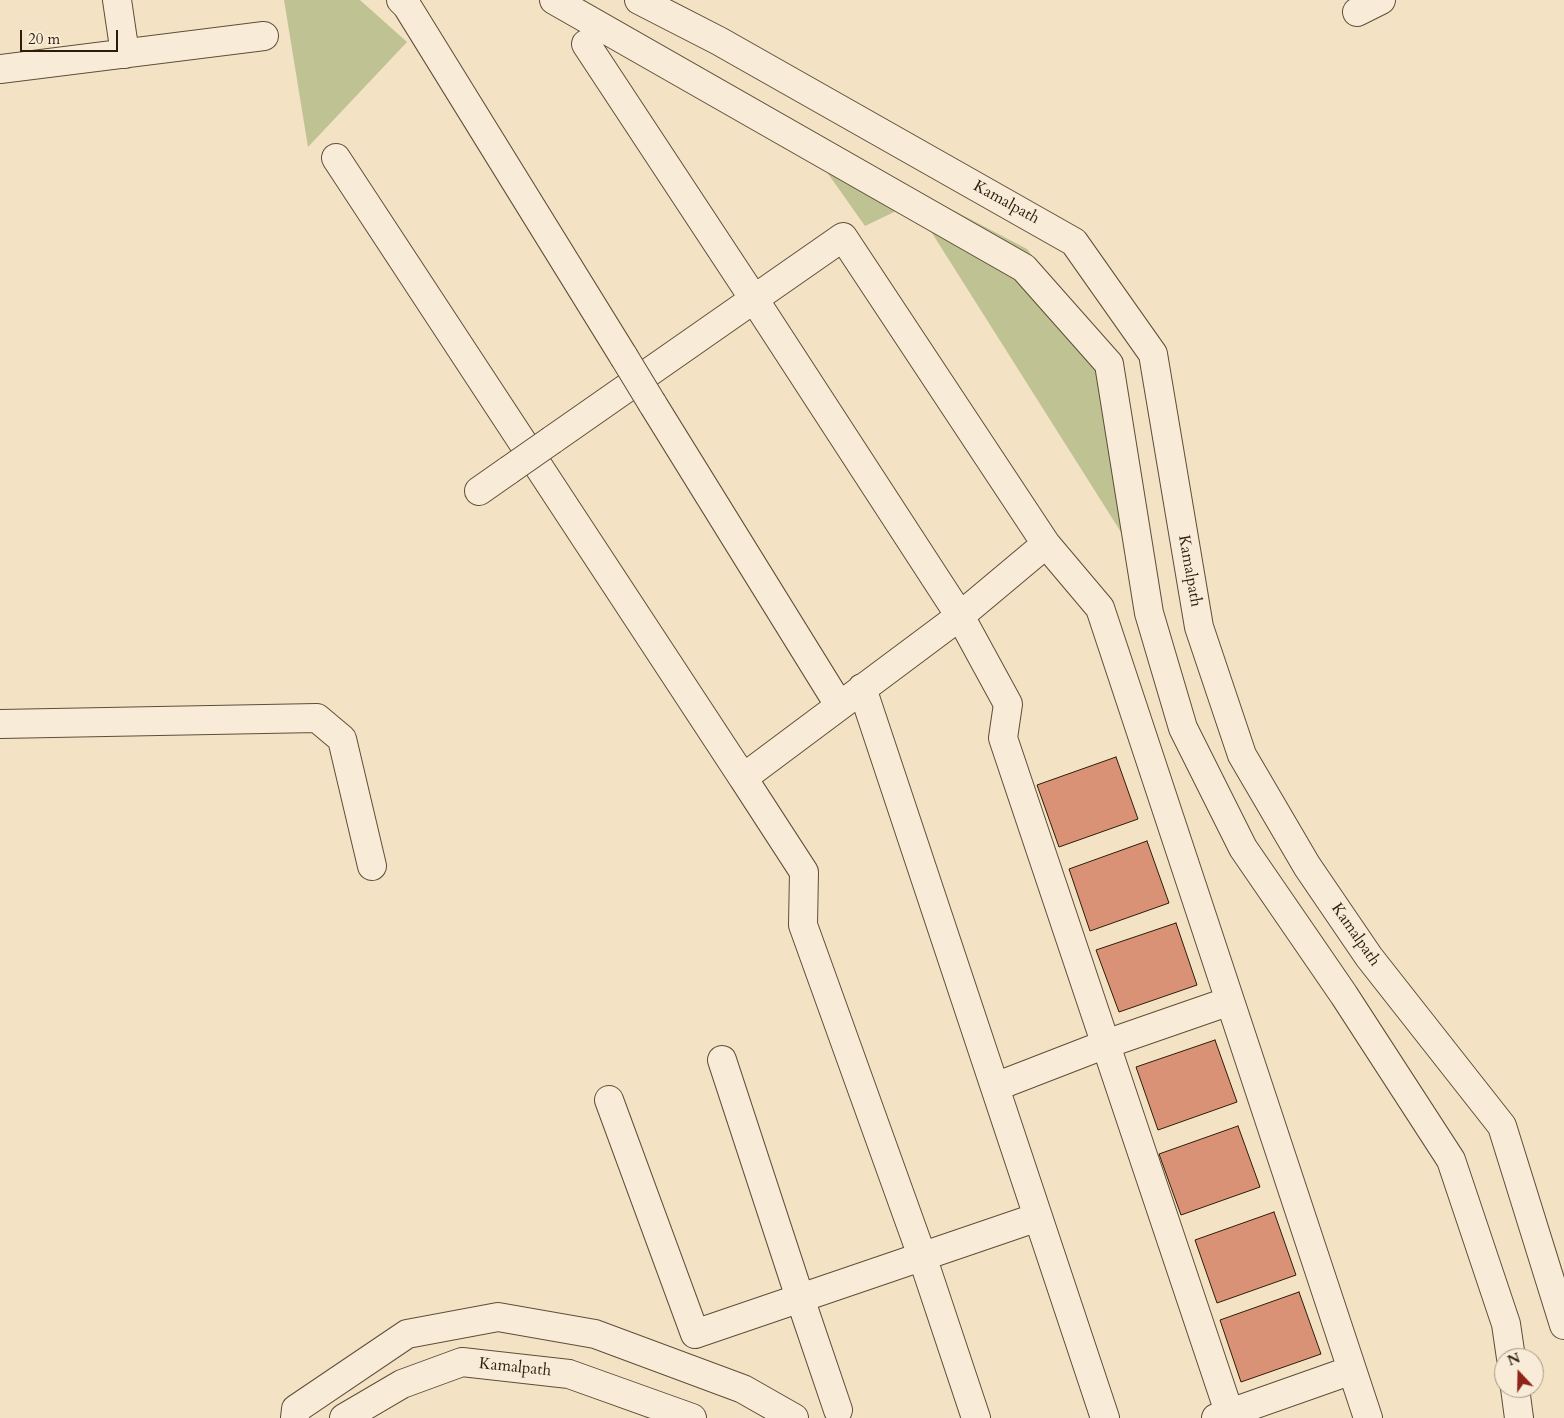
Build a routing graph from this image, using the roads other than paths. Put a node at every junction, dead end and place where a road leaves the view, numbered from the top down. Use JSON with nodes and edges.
{"nodes":[{"id":1,"x":117,"y":0,"type":"edge"},
{"id":2,"x":401,"y":0,"type":"edge"},
{"id":3,"x":554,"y":0,"type":"edge"},
{"id":4,"x":639,"y":0,"type":"edge"},
{"id":5,"x":1381,"y":0,"type":"edge"},
{"id":6,"x":1357,"y":12,"type":"dead end"},
{"id":7,"x":264,"y":36,"type":"dead end"},
{"id":8,"x":586,"y":44,"type":"dead end"},
{"id":9,"x":125,"y":54,"type":"junction"},
{"id":10,"x":0,"y":69,"type":"edge"},
{"id":11,"x":336,"y":158,"type":"dead end"},
{"id":12,"x":754,"y":299,"type":"junction"},
{"id":13,"x":479,"y":491,"type":"dead end"},
{"id":14,"x":1046,"y":544,"type":"junction"},
{"id":15,"x":960,"y":616,"type":"junction"},
{"id":16,"x":862,"y":688,"type":"junction"},
{"id":17,"x":839,"y":705,"type":"junction"},
{"id":18,"x":0,"y":724,"type":"edge"},
{"id":19,"x":743,"y":778,"type":"junction"},
{"id":20,"x":372,"y":866,"type":"dead end"},
{"id":21,"x":1230,"y":1000,"type":"junction"},
{"id":22,"x":1106,"y":1044,"type":"junction"},
{"id":23,"x":722,"y":1060,"type":"dead end"},
{"id":24,"x":995,"y":1087,"type":"junction"},
{"id":25,"x":608,"y":1100,"type":"dead end"},
{"id":26,"x":1038,"y":1217,"type":"junction"},
{"id":27,"x":922,"y":1256,"type":"junction"},
{"id":28,"x":800,"y":1298,"type":"junction"},
{"id":29,"x":1564,"y":1325,"type":"edge"},
{"id":30,"x":1509,"y":1348,"type":"edge"},
{"id":31,"x":1352,"y":1370,"type":"junction"},
{"id":32,"x":1516,"y":1398,"type":"edge"},
{"id":33,"x":838,"y":1410,"type":"dead end"},
{"id":34,"x":1226,"y":1416,"type":"edge"},
{"id":35,"x":295,"y":1418,"type":"edge"},
{"id":36,"x":344,"y":1418,"type":"edge"},
{"id":37,"x":692,"y":1418,"type":"edge"},
{"id":38,"x":794,"y":1418,"type":"edge"},
{"id":39,"x":976,"y":1418,"type":"edge"},
{"id":40,"x":1105,"y":1418,"type":"edge"},
{"id":41,"x":1368,"y":1418,"type":"edge"},
{"id":42,"x":1519,"y":1418,"type":"edge"}],
"edges":[{"from":1,"to":9,"type":"street"},
{"from":2,"to":17,"type":"street","bridge":true},
{"from":3,"to":30,"type":"street"},
{"from":4,"to":29,"type":"street","name":"Kamalpath"},
{"from":5,"to":6,"type":"street"},
{"from":7,"to":9,"type":"street"},
{"from":8,"to":12,"type":"street"},
{"from":9,"to":10,"type":"street"},
{"from":11,"to":19,"type":"street"},
{"from":12,"to":13,"type":"street","bridge":true},
{"from":12,"to":14,"type":"street"},
{"from":12,"to":15,"type":"street"},
{"from":14,"to":15,"type":"street"},
{"from":14,"to":21,"type":"street"},
{"from":15,"to":16,"type":"street"},
{"from":15,"to":22,"type":"street"},
{"from":16,"to":17,"type":"street"},
{"from":16,"to":24,"type":"street"},
{"from":17,"to":19,"type":"street"},
{"from":18,"to":20,"type":"street"},
{"from":19,"to":27,"type":"street"},
{"from":21,"to":22,"type":"street"},
{"from":21,"to":31,"type":"street"},
{"from":22,"to":24,"type":"street"},
{"from":22,"to":34,"type":"street"},
{"from":23,"to":28,"type":"street"},
{"from":24,"to":26,"type":"street"},
{"from":25,"to":28,"type":"street"},
{"from":26,"to":27,"type":"street"},
{"from":26,"to":40,"type":"street"},
{"from":27,"to":28,"type":"street"},
{"from":27,"to":39,"type":"street"},
{"from":28,"to":33,"type":"street"},
{"from":31,"to":34,"type":"street"},
{"from":31,"to":41,"type":"street"},
{"from":32,"to":42,"type":"street"},
{"from":35,"to":38,"type":"street"},
{"from":36,"to":37,"type":"street","name":"Kamalpath"}]}
